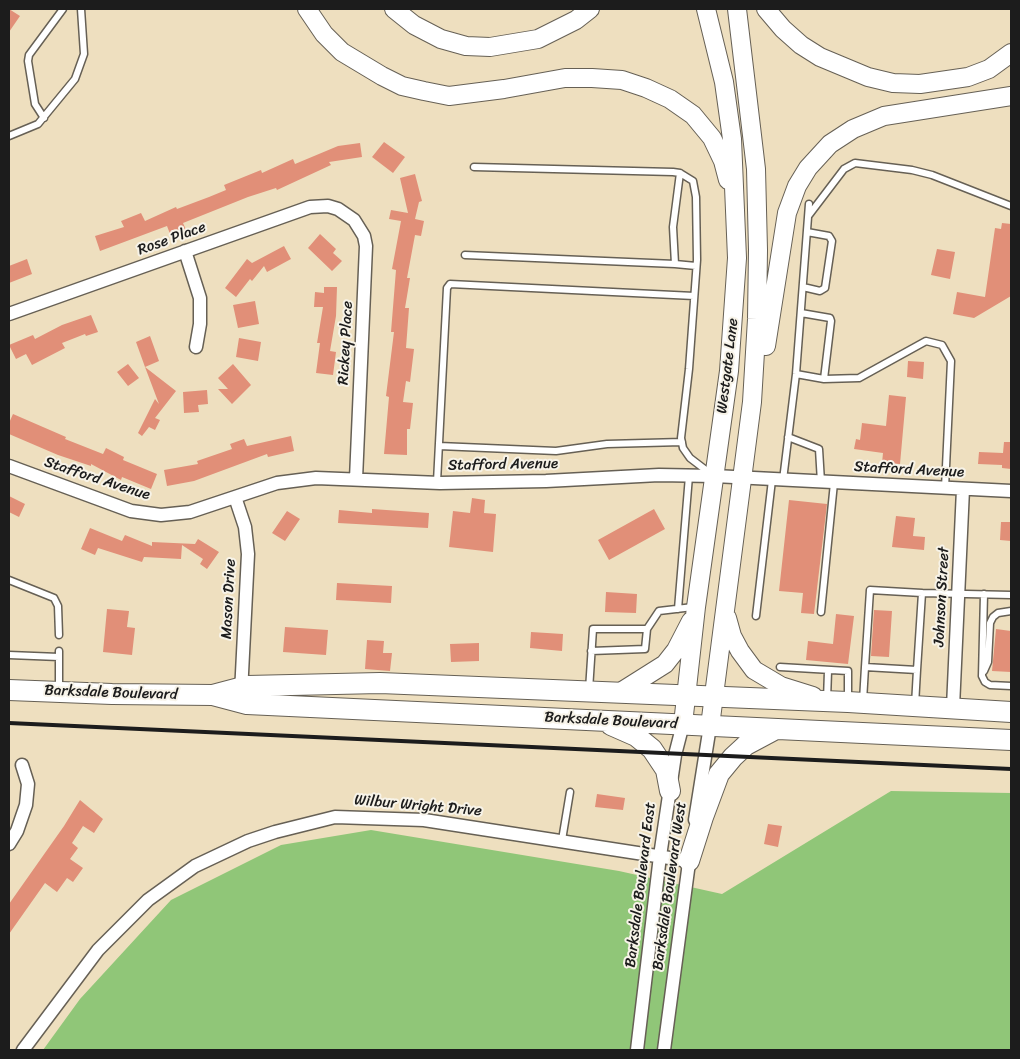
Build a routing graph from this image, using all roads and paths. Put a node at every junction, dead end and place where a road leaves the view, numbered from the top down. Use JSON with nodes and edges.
{"nodes":[{"id":1,"x":63,"y":9,"type":"edge"},
{"id":2,"x":81,"y":9,"type":"edge"},
{"id":3,"x":306,"y":9,"type":"edge"},
{"id":4,"x":394,"y":9,"type":"edge"},
{"id":5,"x":590,"y":9,"type":"edge"},
{"id":6,"x":706,"y":9,"type":"edge"},
{"id":7,"x":737,"y":9,"type":"edge"},
{"id":8,"x":766,"y":9,"type":"edge"},
{"id":9,"x":1011,"y":53,"type":"edge"},
{"id":10,"x":1011,"y":96,"type":"edge"},
{"id":11,"x":44,"y":118,"type":"junction"},
{"id":12,"x":9,"y":136,"type":"edge"},
{"id":13,"x":474,"y":167,"type":"dead end"},
{"id":14,"x":680,"y":173,"type":"junction"},
{"id":15,"x":808,"y":204,"type":"dead end"},
{"id":16,"x":1011,"y":206,"type":"edge"},
{"id":17,"x":347,"y":215,"type":"joint"},
{"id":18,"x":737,"y":216,"type":"junction"},
{"id":19,"x":808,"y":216,"type":"junction"},
{"id":20,"x":806,"y":232,"type":"junction"},
{"id":21,"x":185,"y":252,"type":"junction"},
{"id":22,"x":465,"y":255,"type":"dead end"},
{"id":23,"x":675,"y":264,"type":"junction"},
{"id":24,"x":696,"y":266,"type":"junction"},
{"id":25,"x":803,"y":287,"type":"junction"},
{"id":26,"x":694,"y":296,"type":"junction"},
{"id":27,"x":801,"y":313,"type":"junction"},
{"id":28,"x":9,"y":314,"type":"edge"},
{"id":29,"x":196,"y":347,"type":"dead end"},
{"id":30,"x":796,"y":374,"type":"junction"},
{"id":31,"x":824,"y":379,"type":"junction"},
{"id":32,"x":752,"y":402,"type":"junction"},
{"id":33,"x":788,"y":437,"type":"junction"},
{"id":34,"x":682,"y":442,"type":"junction"},
{"id":35,"x":438,"y":446,"type":"junction"},
{"id":36,"x":9,"y":466,"type":"edge"},
{"id":37,"x":689,"y":476,"type":"junction"},
{"id":38,"x":714,"y":476,"type":"junction"},
{"id":39,"x":743,"y":477,"type":"junction"},
{"id":40,"x":356,"y":479,"type":"junction"},
{"id":41,"x":777,"y":480,"type":"junction"},
{"id":42,"x":437,"y":482,"type":"junction"},
{"id":43,"x":828,"y":482,"type":"junction"},
{"id":44,"x":945,"y":488,"type":"junction"},
{"id":45,"x":963,"y":488,"type":"junction"},
{"id":46,"x":1011,"y":491,"type":"edge"},
{"id":47,"x":235,"y":497,"type":"junction"},
{"id":48,"x":9,"y":580,"type":"edge"},
{"id":49,"x":922,"y":592,"type":"junction"},
{"id":50,"x":959,"y":593,"type":"junction"},
{"id":51,"x":984,"y":594,"type":"junction"},
{"id":52,"x":1011,"y":595,"type":"edge"},
{"id":53,"x":726,"y":604,"type":"junction"},
{"id":54,"x":678,"y":609,"type":"junction"},
{"id":55,"x":696,"y":609,"type":"junction"},
{"id":56,"x":1011,"y":611,"type":"edge"},
{"id":57,"x":822,"y":612,"type":"dead end"},
{"id":58,"x":756,"y":616,"type":"dead end"},
{"id":59,"x":647,"y":629,"type":"junction"},
{"id":60,"x":59,"y":635,"type":"dead end"},
{"id":61,"x":591,"y":651,"type":"junction"},
{"id":62,"x":9,"y":655,"type":"edge"},
{"id":63,"x":780,"y":667,"type":"dead end"},
{"id":64,"x":865,"y":667,"type":"junction"},
{"id":65,"x":918,"y":670,"type":"junction"},
{"id":66,"x":828,"y":671,"type":"junction"},
{"id":67,"x":982,"y":676,"type":"junction"},
{"id":68,"x":443,"y":685,"type":"junction"},
{"id":69,"x":1011,"y":686,"type":"edge"},
{"id":70,"x":9,"y":690,"type":"edge"},
{"id":71,"x":589,"y":691,"type":"junction"},
{"id":72,"x":59,"y":692,"type":"junction"},
{"id":73,"x":619,"y":693,"type":"junction"},
{"id":74,"x":241,"y":695,"type":"junction"},
{"id":75,"x":686,"y":696,"type":"junction"},
{"id":76,"x":714,"y":696,"type":"junction"},
{"id":77,"x":827,"y":701,"type":"junction"},
{"id":78,"x":856,"y":702,"type":"junction"},
{"id":79,"x":915,"y":705,"type":"junction"},
{"id":80,"x":953,"y":707,"type":"junction"},
{"id":81,"x":1011,"y":712,"type":"edge"},
{"id":82,"x":442,"y":713,"type":"junction"},
{"id":83,"x":600,"y":720,"type":"junction"},
{"id":84,"x":683,"y":724,"type":"junction"},
{"id":85,"x":710,"y":726,"type":"junction"},
{"id":86,"x":780,"y":728,"type":"junction"},
{"id":87,"x":951,"y":737,"type":"junction"},
{"id":88,"x":1011,"y":740,"type":"edge"},
{"id":89,"x":22,"y":766,"type":"dead end"},
{"id":90,"x":670,"y":791,"type":"junction"},
{"id":91,"x":570,"y":792,"type":"dead end"},
{"id":92,"x":562,"y":840,"type":"junction"},
{"id":93,"x":9,"y":844,"type":"edge"},
{"id":94,"x":660,"y":856,"type":"junction"},
{"id":95,"x":689,"y":861,"type":"junction"},
{"id":96,"x":22,"y":1050,"type":"edge"},
{"id":97,"x":636,"y":1050,"type":"edge"},
{"id":98,"x":664,"y":1050,"type":"edge"}],
"edges":[{"from":1,"to":11,"type":"lane"},
{"from":2,"to":11,"type":"lane"},
{"from":3,"to":18,"type":"main road"},
{"from":4,"to":5,"type":"main road"},
{"from":6,"to":18,"type":"main road","name":"Westgate Lane"},
{"from":7,"to":32,"type":"main road","name":"Westgate Lane"},
{"from":8,"to":9,"type":"main road"},
{"from":10,"to":32,"type":"main road"},
{"from":11,"to":12,"type":"lane"},
{"from":13,"to":14,"type":"lane"},
{"from":14,"to":23,"type":"lane"},
{"from":14,"to":24,"type":"lane"},
{"from":15,"to":19,"type":"lane"},
{"from":16,"to":19,"type":"lane"},
{"from":17,"to":21,"type":"street","name":"Rose Place"},
{"from":17,"to":40,"type":"street","name":"Rickey Place"},
{"from":18,"to":38,"type":"main road","name":"Westgate Lane"},
{"from":19,"to":20,"type":"lane"},
{"from":20,"to":25,"type":"lane"},
{"from":20,"to":25,"type":"lane"},
{"from":21,"to":28,"type":"street","name":"Rose Place"},
{"from":21,"to":29,"type":"street"},
{"from":22,"to":23,"type":"lane"},
{"from":23,"to":24,"type":"lane"},
{"from":24,"to":26,"type":"lane"},
{"from":25,"to":27,"type":"lane"},
{"from":26,"to":34,"type":"lane"},
{"from":26,"to":35,"type":"lane"},
{"from":27,"to":30,"type":"lane"},
{"from":27,"to":31,"type":"lane"},
{"from":30,"to":31,"type":"lane"},
{"from":30,"to":33,"type":"lane"},
{"from":31,"to":44,"type":"lane"},
{"from":32,"to":39,"type":"main road","name":"Westgate Lane"},
{"from":33,"to":41,"type":"lane"},
{"from":33,"to":43,"type":"lane"},
{"from":34,"to":35,"type":"lane"},
{"from":34,"to":38,"type":"lane"},
{"from":35,"to":42,"type":"lane"},
{"from":36,"to":47,"type":"street","name":"Stafford Avenue"},
{"from":37,"to":38,"type":"street","name":"Stafford Avenue"},
{"from":37,"to":42,"type":"street","name":"Stafford Avenue"},
{"from":37,"to":54,"type":"lane"},
{"from":38,"to":39,"type":"street","name":"Stafford Avenue"},
{"from":38,"to":55,"type":"main road","name":"Westgate Lane"},
{"from":39,"to":41,"type":"street","name":"Stafford Avenue"},
{"from":39,"to":53,"type":"main road","name":"Westgate Lane"},
{"from":40,"to":42,"type":"street","name":"Stafford Avenue"},
{"from":40,"to":47,"type":"street","name":"Stafford Avenue"},
{"from":41,"to":43,"type":"street","name":"Stafford Avenue"},
{"from":41,"to":58,"type":"lane"},
{"from":43,"to":44,"type":"street","name":"Stafford Avenue"},
{"from":43,"to":57,"type":"lane"},
{"from":44,"to":45,"type":"street","name":"Stafford Avenue"},
{"from":45,"to":46,"type":"street","name":"Stafford Avenue"},
{"from":45,"to":50,"type":"street","name":"Johnson Street"},
{"from":47,"to":74,"type":"street","name":"Mason Drive"},
{"from":48,"to":60,"type":"lane"},
{"from":49,"to":50,"type":"lane"},
{"from":49,"to":64,"type":"lane"},
{"from":49,"to":65,"type":"lane"},
{"from":50,"to":51,"type":"lane"},
{"from":50,"to":80,"type":"street","name":"Johnson Street"},
{"from":51,"to":52,"type":"lane"},
{"from":51,"to":67,"type":"lane"},
{"from":53,"to":76,"type":"main road","name":"Westgate Lane"},
{"from":53,"to":77,"type":"main road"},
{"from":54,"to":55,"type":"lane"},
{"from":54,"to":59,"type":"lane"},
{"from":55,"to":73,"type":"main road"},
{"from":55,"to":75,"type":"main road","name":"Westgate Lane"},
{"from":56,"to":67,"type":"lane"},
{"from":59,"to":61,"type":"lane"},
{"from":59,"to":61,"type":"lane"},
{"from":61,"to":71,"type":"lane"},
{"from":62,"to":72,"type":"lane"},
{"from":63,"to":66,"type":"lane"},
{"from":64,"to":65,"type":"lane"},
{"from":64,"to":78,"type":"lane"},
{"from":65,"to":79,"type":"lane"},
{"from":66,"to":77,"type":"lane"},
{"from":66,"to":78,"type":"lane"},
{"from":67,"to":69,"type":"lane"},
{"from":68,"to":71,"type":"main road","name":"Barksdale Boulevard"},
{"from":68,"to":74,"type":"main road","name":"Barksdale Boulevard"},
{"from":68,"to":82,"type":"main road"},
{"from":70,"to":72,"type":"main road","name":"Barksdale Boulevard"},
{"from":71,"to":73,"type":"main road","name":"Barksdale Boulevard"},
{"from":72,"to":74,"type":"main road","name":"Barksdale Boulevard"},
{"from":73,"to":75,"type":"main road","name":"Barksdale Boulevard"},
{"from":74,"to":82,"type":"main road","name":"Barksdale Boulevard"},
{"from":75,"to":76,"type":"main road","name":"Barksdale Boulevard"},
{"from":75,"to":84,"type":"main road","name":"Westgate Lane"},
{"from":76,"to":77,"type":"main road","name":"Barksdale Boulevard"},
{"from":76,"to":85,"type":"main road","name":"Westgate Lane"},
{"from":77,"to":78,"type":"main road","name":"Barksdale Boulevard"},
{"from":78,"to":79,"type":"main road","name":"Barksdale Boulevard"},
{"from":79,"to":80,"type":"main road","name":"Barksdale Boulevard"},
{"from":80,"to":81,"type":"main road","name":"Barksdale Boulevard"},
{"from":80,"to":87,"type":"main road"},
{"from":82,"to":83,"type":"main road","name":"Barksdale Boulevard"},
{"from":83,"to":84,"type":"main road","name":"Barksdale Boulevard"},
{"from":83,"to":90,"type":"main road"},
{"from":84,"to":85,"type":"main road","name":"Barksdale Boulevard"},
{"from":84,"to":90,"type":"street","name":"Barksdale Boulevard East"},
{"from":85,"to":86,"type":"main road","name":"Barksdale Boulevard"},
{"from":85,"to":95,"type":"street","name":"Barksdale Boulevard West"},
{"from":86,"to":87,"type":"main road","name":"Barksdale Boulevard"},
{"from":86,"to":95,"type":"main road"},
{"from":87,"to":88,"type":"main road","name":"Barksdale Boulevard"},
{"from":89,"to":93,"type":"street"},
{"from":90,"to":94,"type":"street","name":"Barksdale Boulevard East"},
{"from":91,"to":92,"type":"lane"},
{"from":92,"to":94,"type":"street","name":"Wilbur Wright Drive"},
{"from":92,"to":96,"type":"street","name":"Wilbur Wright Drive"},
{"from":94,"to":95,"type":"street","name":"Wilbur Wright Drive"},
{"from":94,"to":97,"type":"street","name":"Barksdale Boulevard East"},
{"from":95,"to":98,"type":"street","name":"Barksdale Boulevard West"}]}
